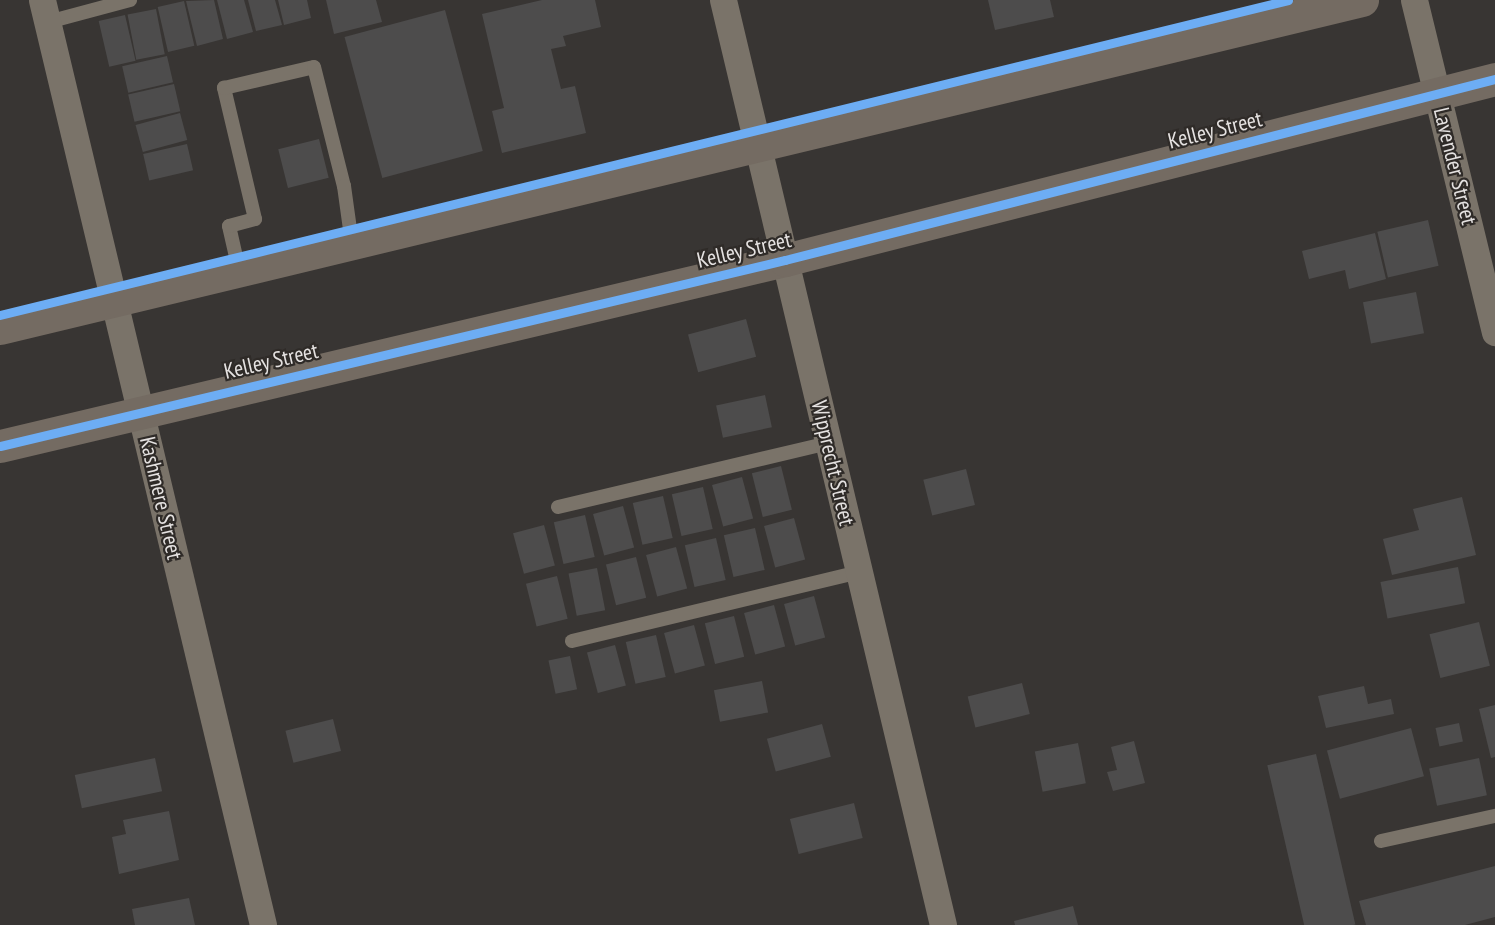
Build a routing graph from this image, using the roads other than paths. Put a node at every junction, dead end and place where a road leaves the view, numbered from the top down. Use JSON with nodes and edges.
{"nodes":[{"id":1,"x":130,"y":0,"type":"edge"},
{"id":2,"x":723,"y":0,"type":"edge"},
{"id":3,"x":1362,"y":0,"type":"edge"},
{"id":4,"x":1414,"y":0,"type":"edge"},
{"id":5,"x":45,"y":11,"type":"edge"},
{"id":6,"x":1495,"y":79,"type":"edge"},
{"id":7,"x":1437,"y":93,"type":"junction"},
{"id":8,"x":758,"y":148,"type":"junction"},
{"id":9,"x":352,"y":244,"type":"junction"},
{"id":10,"x":785,"y":260,"type":"junction"},
{"id":11,"x":239,"y":270,"type":"junction"},
{"id":12,"x":115,"y":300,"type":"junction"},
{"id":13,"x":0,"y":328,"type":"edge"},
{"id":14,"x":1495,"y":332,"type":"edge"},
{"id":15,"x":140,"y":412,"type":"junction"},
{"id":16,"x":828,"y":443,"type":"junction"},
{"id":17,"x":0,"y":446,"type":"edge"},
{"id":18,"x":558,"y":507,"type":"dead end"},
{"id":19,"x":859,"y":572,"type":"junction"},
{"id":20,"x":572,"y":641,"type":"dead end"},
{"id":21,"x":1495,"y":816,"type":"edge"},
{"id":22,"x":1381,"y":841,"type":"dead end"},
{"id":23,"x":263,"y":925,"type":"edge"},
{"id":24,"x":943,"y":925,"type":"edge"}],
"edges":[{"from":1,"to":5,"type":"lane"},
{"from":2,"to":8,"type":"street","name":"Wipprecht Street"},
{"from":3,"to":8,"type":"main road"},
{"from":4,"to":7,"type":"street","name":"Lavender Street"},
{"from":5,"to":12,"type":"street","name":"Kashmere Street"},
{"from":6,"to":7,"type":"main road","name":"Kelley Street"},
{"from":7,"to":10,"type":"main road","name":"Kelley Street"},
{"from":7,"to":14,"type":"street","name":"Lavender Street"},
{"from":8,"to":9,"type":"main road"},
{"from":8,"to":10,"type":"street","name":"Wipprecht Street"},
{"from":9,"to":11,"type":"main road"},
{"from":9,"to":11,"type":"lane"},
{"from":10,"to":15,"type":"main road","name":"Kelley Street"},
{"from":10,"to":16,"type":"street","name":"Wipprecht Street"},
{"from":11,"to":12,"type":"main road"},
{"from":12,"to":13,"type":"main road"},
{"from":12,"to":15,"type":"street","name":"Kashmere Street"},
{"from":15,"to":17,"type":"main road","name":"Kelley Street"},
{"from":15,"to":23,"type":"street","name":"Kashmere Street"},
{"from":16,"to":18,"type":"lane"},
{"from":16,"to":19,"type":"street","name":"Wipprecht Street"},
{"from":19,"to":20,"type":"lane"},
{"from":19,"to":24,"type":"street","name":"Wipprecht Street"},
{"from":21,"to":22,"type":"lane"}]}
